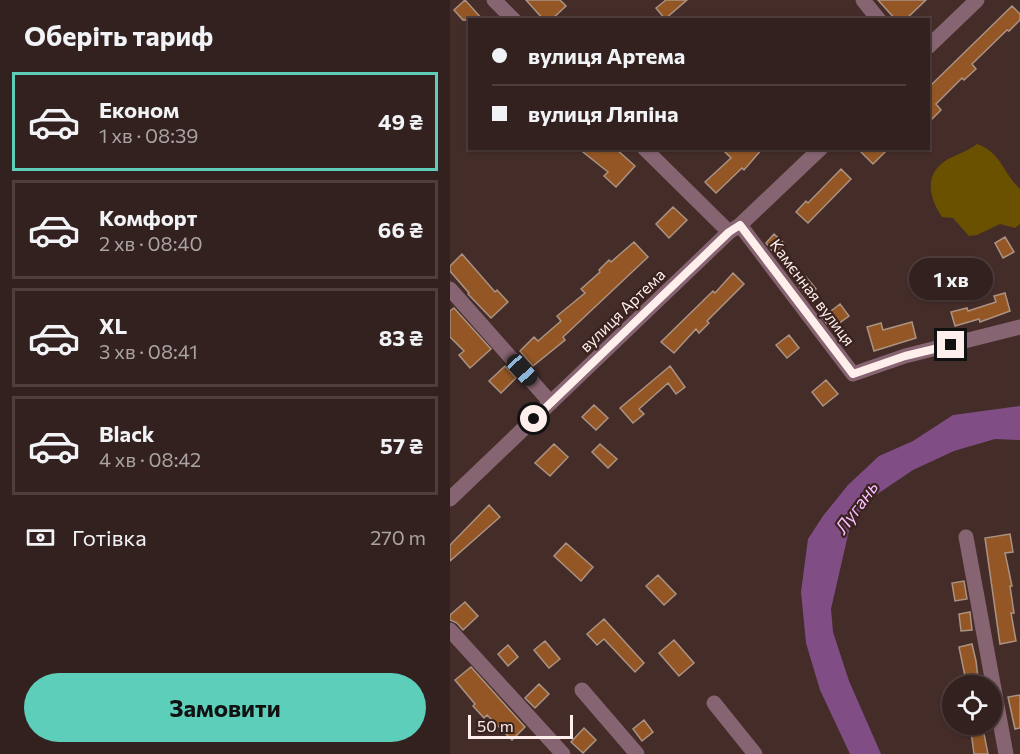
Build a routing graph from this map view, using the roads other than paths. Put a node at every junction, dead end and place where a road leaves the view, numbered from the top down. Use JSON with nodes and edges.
{"nodes":[{"id":1,"x":494,"y":0,"type":"edge"},
{"id":2,"x":863,"y":0,"type":"edge"},
{"id":3,"x":977,"y":0,"type":"edge"},
{"id":4,"x":512,"y":18,"type":"edge"},
{"id":5,"x":877,"y":18,"type":"edge"},
{"id":6,"x":930,"y":45,"type":"edge"},
{"id":7,"x":646,"y":150,"type":"edge"},
{"id":8,"x":819,"y":150,"type":"edge"},
{"id":9,"x":738,"y":230,"type":"junction"},
{"id":10,"x":450,"y":289,"type":"edge"},
{"id":11,"x":1020,"y":327,"type":"edge"},
{"id":12,"x":551,"y":403,"type":"junction"},
{"id":13,"x":450,"y":499,"type":"edge"},
{"id":14,"x":966,"y":537,"type":"dead end"},
{"id":15,"x":450,"y":630,"type":"edge"},
{"id":16,"x":582,"y":690,"type":"dead end"},
{"id":17,"x":714,"y":703,"type":"dead end"},
{"id":18,"x":563,"y":754,"type":"edge"},
{"id":19,"x":638,"y":754,"type":"edge"},
{"id":20,"x":756,"y":754,"type":"edge"},
{"id":21,"x":1006,"y":754,"type":"edge"}],
"edges":[{"from":1,"to":4,"type":"street"},
{"from":2,"to":5,"type":"street"},
{"from":3,"to":6,"type":"street"},
{"from":7,"to":9,"type":"street","name":"Камєнная вулиця"},
{"from":8,"to":9,"type":"street","name":"вулиця Артема"},
{"from":9,"to":11,"type":"street","name":"Камєнная вулиця"},
{"from":9,"to":12,"type":"street","name":"вулиця Артема"},
{"from":10,"to":12,"type":"street"},
{"from":12,"to":13,"type":"street","name":"вулиця Артема"},
{"from":14,"to":21,"type":"street"},
{"from":15,"to":18,"type":"street"},
{"from":16,"to":19,"type":"street"},
{"from":17,"to":20,"type":"street"}]}
